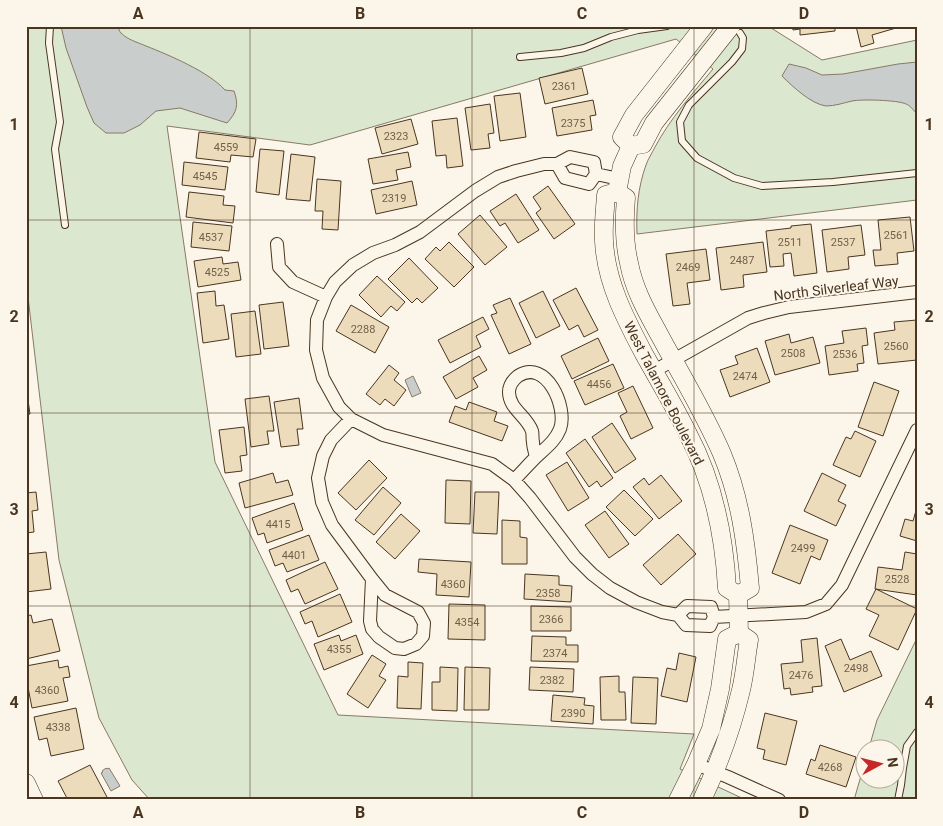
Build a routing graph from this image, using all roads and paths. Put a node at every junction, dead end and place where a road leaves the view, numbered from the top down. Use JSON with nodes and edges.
{"nodes":[{"id":1,"x":50,"y":26,"type":"edge"},
{"id":2,"x":667,"y":26,"type":"edge"},
{"id":3,"x":704,"y":26,"type":"edge"},
{"id":4,"x":735,"y":30,"type":"edge"},
{"id":5,"x":520,"y":57,"type":"dead end"},
{"id":6,"x":631,"y":146,"type":"junction"},
{"id":7,"x":557,"y":164,"type":"junction"},
{"id":8,"x":917,"y":173,"type":"edge"},
{"id":9,"x":596,"y":174,"type":"junction"},
{"id":10,"x":618,"y":186,"type":"junction"},
{"id":11,"x":65,"y":225,"type":"dead end"},
{"id":12,"x":277,"y":244,"type":"dead end"},
{"id":13,"x":917,"y":292,"type":"edge"},
{"id":14,"x":326,"y":297,"type":"junction"},
{"id":15,"x":673,"y":360,"type":"junction"},
{"id":16,"x":654,"y":371,"type":"junction"},
{"id":17,"x":351,"y":420,"type":"junction"},
{"id":18,"x":917,"y":430,"type":"edge"},
{"id":19,"x":536,"y":457,"type":"junction"},
{"id":20,"x":514,"y":480,"type":"junction"},
{"id":21,"x":372,"y":579,"type":"junction"},
{"id":22,"x":738,"y":595,"type":"junction"},
{"id":23,"x":678,"y":615,"type":"junction"},
{"id":24,"x":714,"y":617,"type":"junction"},
{"id":25,"x":739,"y":624,"type":"junction"},
{"id":26,"x":917,"y":732,"type":"edge"},
{"id":27,"x":696,"y":764,"type":"junction"},
{"id":28,"x":715,"y":771,"type":"junction"},
{"id":29,"x":26,"y":783,"type":"edge"},
{"id":30,"x":34,"y":800,"type":"edge"},
{"id":31,"x":678,"y":800,"type":"edge"},
{"id":32,"x":702,"y":800,"type":"edge"},
{"id":33,"x":779,"y":800,"type":"edge"},
{"id":34,"x":898,"y":800,"type":"edge"}],
"edges":[{"from":1,"to":11,"type":"lane"},
{"from":2,"to":5,"type":"lane"},
{"from":3,"to":6,"type":"street"},
{"from":4,"to":6,"type":"street"},
{"from":4,"to":8,"type":"lane"},
{"from":6,"to":10,"type":"street","name":"West Talamore Boulevard"},
{"from":7,"to":9,"type":"street"},
{"from":7,"to":9,"type":"street"},
{"from":7,"to":14,"type":"street"},
{"from":9,"to":10,"type":"street"},
{"from":10,"to":15,"type":"street","name":"West Talamore Boulevard"},
{"from":10,"to":16,"type":"street","name":"West Talamore Boulevard"},
{"from":12,"to":14,"type":"street"},
{"from":13,"to":15,"type":"street","name":"North Silverleaf Way"},
{"from":14,"to":17,"type":"street"},
{"from":15,"to":16,"type":"street","name":"North Silverleaf Way"},
{"from":15,"to":22,"type":"street","name":"West Talamore Boulevard"},
{"from":16,"to":22,"type":"street","name":"West Talamore Boulevard"},
{"from":17,"to":20,"type":"street"},
{"from":17,"to":21,"type":"street"},
{"from":18,"to":25,"type":"street"},
{"from":19,"to":19,"type":"street"},
{"from":19,"to":20,"type":"street"},
{"from":20,"to":23,"type":"street"},
{"from":21,"to":21,"type":"street"},
{"from":22,"to":25,"type":"street"},
{"from":23,"to":24,"type":"street"},
{"from":23,"to":24,"type":"street"},
{"from":24,"to":25,"type":"street"},
{"from":25,"to":27,"type":"street"},
{"from":25,"to":28,"type":"street"},
{"from":26,"to":34,"type":"lane"},
{"from":27,"to":28,"type":"street"},
{"from":27,"to":31,"type":"street"},
{"from":28,"to":32,"type":"street"},
{"from":28,"to":33,"type":"street"},
{"from":29,"to":30,"type":"street"}]}
